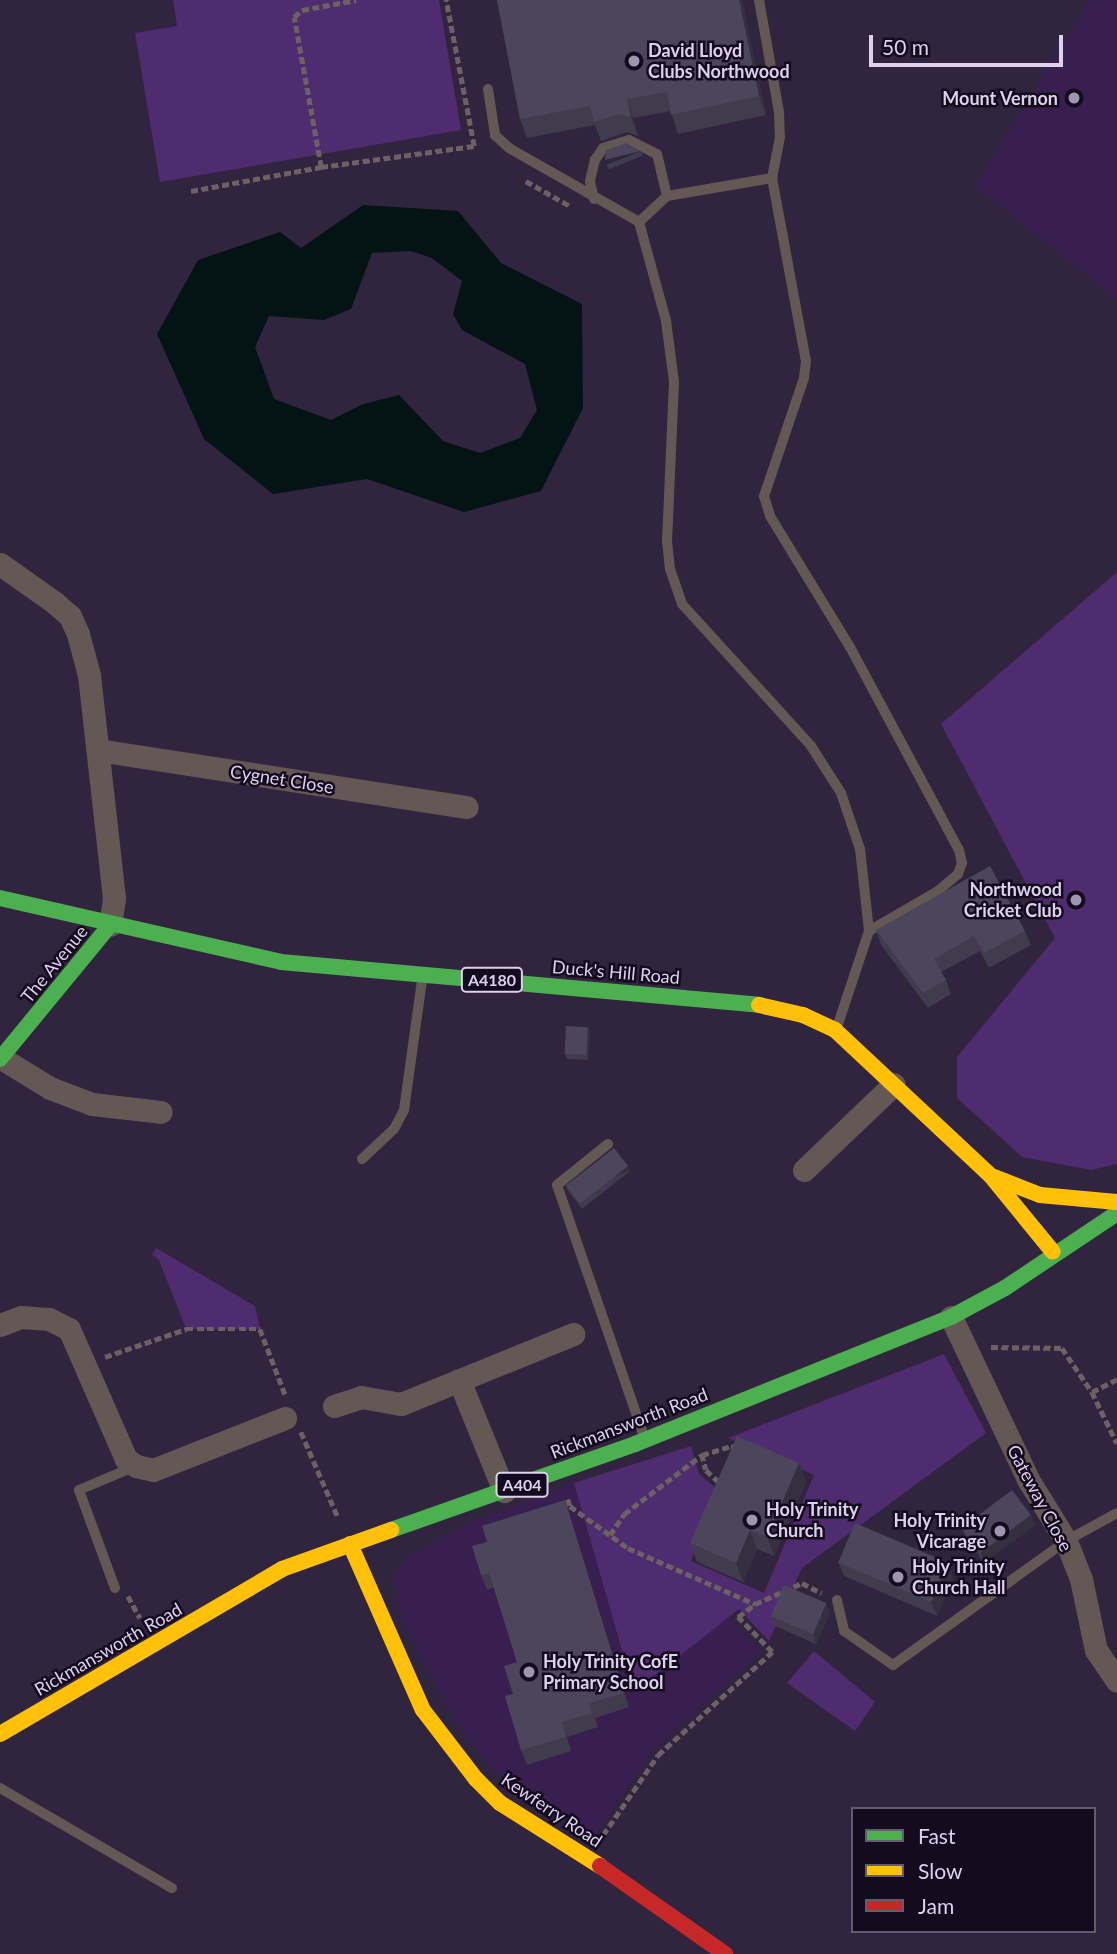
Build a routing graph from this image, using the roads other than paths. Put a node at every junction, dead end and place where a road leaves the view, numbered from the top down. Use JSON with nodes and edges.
{"nodes":[{"id":1,"x":759,"y":0,"type":"edge"},
{"id":2,"x":488,"y":89,"type":"dead end"},
{"id":3,"x":772,"y":178,"type":"junction"},
{"id":4,"x":667,"y":196,"type":"junction"},
{"id":5,"x":594,"y":199,"type":"junction"},
{"id":6,"x":639,"y":222,"type":"junction"},
{"id":7,"x":0,"y":564,"type":"edge"},
{"id":8,"x":98,"y":750,"type":"junction"},
{"id":9,"x":467,"y":807,"type":"dead end"},
{"id":10,"x":0,"y":898,"type":"edge"},
{"id":11,"x":110,"y":925,"type":"junction"},
{"id":12,"x":869,"y":931,"type":"junction"},
{"id":13,"x":423,"y":974,"type":"junction"},
{"id":14,"x":835,"y":1030,"type":"junction"},
{"id":15,"x":1,"y":1059,"type":"edge"},
{"id":16,"x":894,"y":1084,"type":"junction"},
{"id":17,"x":161,"y":1112,"type":"dead end"},
{"id":18,"x":608,"y":1144,"type":"dead end"},
{"id":19,"x":362,"y":1159,"type":"dead end"},
{"id":20,"x":804,"y":1170,"type":"dead end"},
{"id":21,"x":990,"y":1175,"type":"junction"},
{"id":22,"x":1117,"y":1202,"type":"edge"},
{"id":23,"x":1117,"y":1213,"type":"edge"},
{"id":24,"x":1053,"y":1252,"type":"junction"},
{"id":25,"x":951,"y":1317,"type":"junction"},
{"id":26,"x":0,"y":1325,"type":"edge"},
{"id":27,"x":573,"y":1334,"type":"dead end"},
{"id":28,"x":459,"y":1380,"type":"junction"},
{"id":29,"x":334,"y":1406,"type":"dead end"},
{"id":30,"x":289,"y":1416,"type":"road end"},
{"id":31,"x":646,"y":1439,"type":"junction"},
{"id":32,"x":136,"y":1466,"type":"junction"},
{"id":33,"x":504,"y":1491,"type":"junction"},
{"id":34,"x":1117,"y":1513,"type":"edge"},
{"id":35,"x":1066,"y":1541,"type":"junction"},
{"id":36,"x":350,"y":1544,"type":"junction"},
{"id":37,"x":115,"y":1588,"type":"road end"},
{"id":38,"x":837,"y":1600,"type":"road end"},
{"id":39,"x":1117,"y":1681,"type":"edge"},
{"id":40,"x":0,"y":1734,"type":"edge"},
{"id":41,"x":0,"y":1788,"type":"edge"},
{"id":42,"x":172,"y":1888,"type":"dead end"},
{"id":43,"x":725,"y":1954,"type":"edge"}],
"edges":[{"from":1,"to":3,"type":"lane"},
{"from":2,"to":5,"type":"lane"},
{"from":3,"to":4,"type":"lane"},
{"from":3,"to":12,"type":"lane"},
{"from":4,"to":5,"type":"lane"},
{"from":4,"to":6,"type":"lane"},
{"from":5,"to":6,"type":"lane"},
{"from":6,"to":12,"type":"lane"},
{"from":7,"to":8,"type":"street"},
{"from":8,"to":9,"type":"street","name":"Cygnet Close"},
{"from":8,"to":11,"type":"street"},
{"from":10,"to":11,"type":"main road","name":"Duck's Hill Road","number":"A4180"},
{"from":11,"to":13,"type":"main road","name":"Duck's Hill Road","number":"A4180"},
{"from":11,"to":15,"type":"main road","name":"The Avenue"},
{"from":12,"to":14,"type":"lane"},
{"from":13,"to":14,"type":"main road","name":"Duck's Hill Road","number":"A4180"},
{"from":13,"to":19,"type":"lane"},
{"from":14,"to":16,"type":"main road","name":"Duck's Hill Road","number":"A4180"},
{"from":15,"to":17,"type":"street"},
{"from":16,"to":20,"type":"street"},
{"from":16,"to":21,"type":"main road","name":"Duck's Hill Road","number":"A4180"},
{"from":18,"to":31,"type":"lane"},
{"from":21,"to":22,"type":"main road"},
{"from":21,"to":24,"type":"main road","name":"Duck's Hill Road","number":"A4180"},
{"from":23,"to":24,"type":"main road","name":"Rickmansworth Road","number":"A404"},
{"from":24,"to":25,"type":"main road","name":"Rickmansworth Road","number":"A404"},
{"from":25,"to":31,"type":"main road","name":"Rickmansworth Road","number":"A404"},
{"from":25,"to":35,"type":"street","name":"Gateway Close"},
{"from":26,"to":32,"type":"street"},
{"from":27,"to":28,"type":"street"},
{"from":28,"to":29,"type":"street"},
{"from":28,"to":33,"type":"street"},
{"from":30,"to":32,"type":"street"},
{"from":31,"to":33,"type":"main road","name":"Rickmansworth Road","number":"A404"},
{"from":32,"to":37,"type":"lane"},
{"from":33,"to":36,"type":"main road","name":"Rickmansworth Road","number":"A404"},
{"from":34,"to":35,"type":"lane"},
{"from":35,"to":38,"type":"lane"},
{"from":35,"to":39,"type":"street","name":"Gateway Close"},
{"from":36,"to":40,"type":"main road","name":"Rickmansworth Road","number":"A404"},
{"from":36,"to":43,"type":"main road","name":"Kewferry Road"},
{"from":41,"to":42,"type":"lane"}]}
